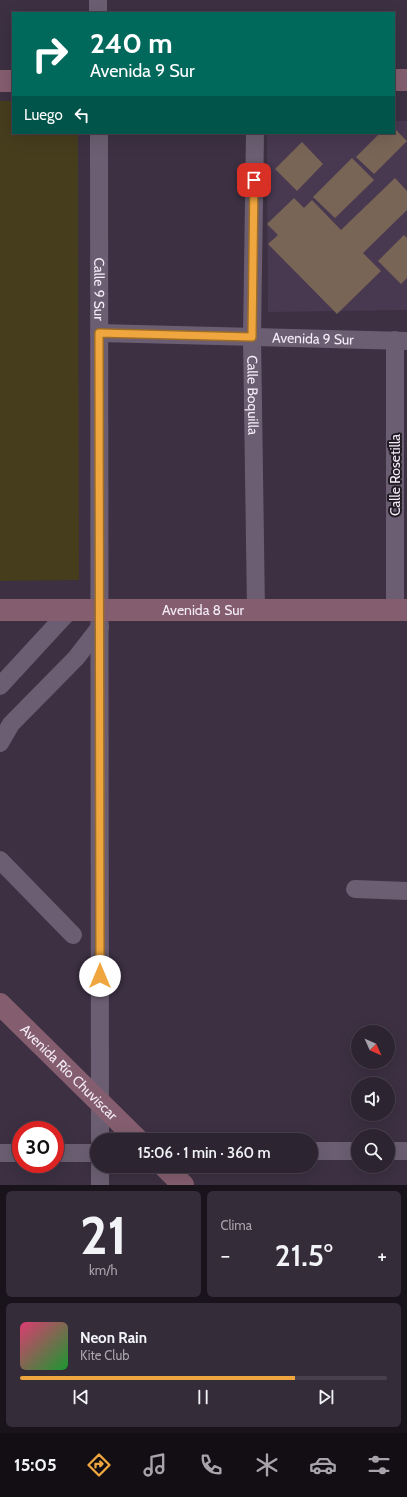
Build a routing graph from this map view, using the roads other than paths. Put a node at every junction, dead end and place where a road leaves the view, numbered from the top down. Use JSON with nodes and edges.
{"nodes":[{"id":1,"x":98,"y":0,"type":"edge"},
{"id":2,"x":98,"y":12,"type":"edge"},
{"id":3,"x":395,"y":80,"type":"edge"},
{"id":4,"x":407,"y":80,"type":"edge"},
{"id":5,"x":0,"y":81,"type":"edge"},
{"id":6,"x":12,"y":81,"type":"edge"},
{"id":7,"x":99,"y":134,"type":"edge"},
{"id":8,"x":255,"y":134,"type":"edge"},
{"id":9,"x":99,"y":333,"type":"junction"},
{"id":10,"x":252,"y":337,"type":"junction"},
{"id":11,"x":401,"y":340,"type":"edge"},
{"id":12,"x":0,"y":610,"type":"edge"},
{"id":13,"x":70,"y":610,"type":"junction"},
{"id":14,"x":256,"y":610,"type":"junction"},
{"id":15,"x":401,"y":610,"type":"edge"},
{"id":16,"x":99,"y":618,"type":"junction"},
{"id":17,"x":0,"y":686,"type":"edge"},
{"id":18,"x":0,"y":743,"type":"edge"},
{"id":19,"x":0,"y":860,"type":"edge"},
{"id":20,"x":355,"y":889,"type":"dead end"},
{"id":21,"x":407,"y":891,"type":"edge"},
{"id":22,"x":73,"y":935,"type":"dead end"},
{"id":23,"x":0,"y":1004,"type":"edge"},
{"id":24,"x":100,"y":1103,"type":"junction"},
{"id":25,"x":100,"y":1133,"type":"edge"},
{"id":26,"x":131,"y":1133,"type":"edge"},
{"id":27,"x":318,"y":1151,"type":"edge"},
{"id":28,"x":351,"y":1151,"type":"edge"},
{"id":29,"x":395,"y":1151,"type":"edge"},
{"id":30,"x":407,"y":1151,"type":"edge"},
{"id":31,"x":0,"y":1153,"type":"edge"},
{"id":32,"x":12,"y":1153,"type":"edge"},
{"id":33,"x":64,"y":1153,"type":"edge"},
{"id":34,"x":90,"y":1153,"type":"edge"},
{"id":35,"x":100,"y":1173,"type":"edge"},
{"id":36,"x":171,"y":1173,"type":"edge"},
{"id":37,"x":100,"y":1185,"type":"edge"},
{"id":38,"x":184,"y":1185,"type":"edge"}],
"edges":[{"from":1,"to":2,"type":"street"},
{"from":3,"to":4,"type":"main road"},
{"from":5,"to":6,"type":"main road"},
{"from":7,"to":9,"type":"street","name":"Calle 9 Sur"},
{"from":8,"to":10,"type":"street","name":"Calle Boquilla"},
{"from":9,"to":10,"type":"street","name":"Avenida 9 Sur"},
{"from":9,"to":16,"type":"street","name":"Calle 9 Sur"},
{"from":10,"to":11,"type":"street","name":"Avenida 9 Sur"},
{"from":10,"to":14,"type":"street","name":"Calle Boquilla"},
{"from":11,"to":15,"type":"street","name":"Calle Rosetilla"},
{"from":12,"to":13,"type":"main road","name":"Avenida 8 Sur"},
{"from":13,"to":16,"type":"main road","name":"Avenida 8 Sur"},
{"from":13,"to":17,"type":"street"},
{"from":14,"to":15,"type":"main road","name":"Avenida 8 Sur"},
{"from":14,"to":16,"type":"main road","name":"Avenida 8 Sur"},
{"from":16,"to":18,"type":"street"},
{"from":16,"to":24,"type":"street","name":"Calle 9 Sur"},
{"from":19,"to":22,"type":"street"},
{"from":20,"to":21,"type":"street"},
{"from":23,"to":24,"type":"main road","name":"Avenida Río Chuviscar"},
{"from":24,"to":25,"type":"street","name":"Calle 9 Sur"},
{"from":24,"to":26,"type":"main road","name":"Avenida Río Chuviscar"},
{"from":27,"to":28,"type":"street"},
{"from":29,"to":30,"type":"street"},
{"from":31,"to":32,"type":"street"},
{"from":33,"to":34,"type":"street"},
{"from":35,"to":37,"type":"street"},
{"from":36,"to":38,"type":"main road"}]}
